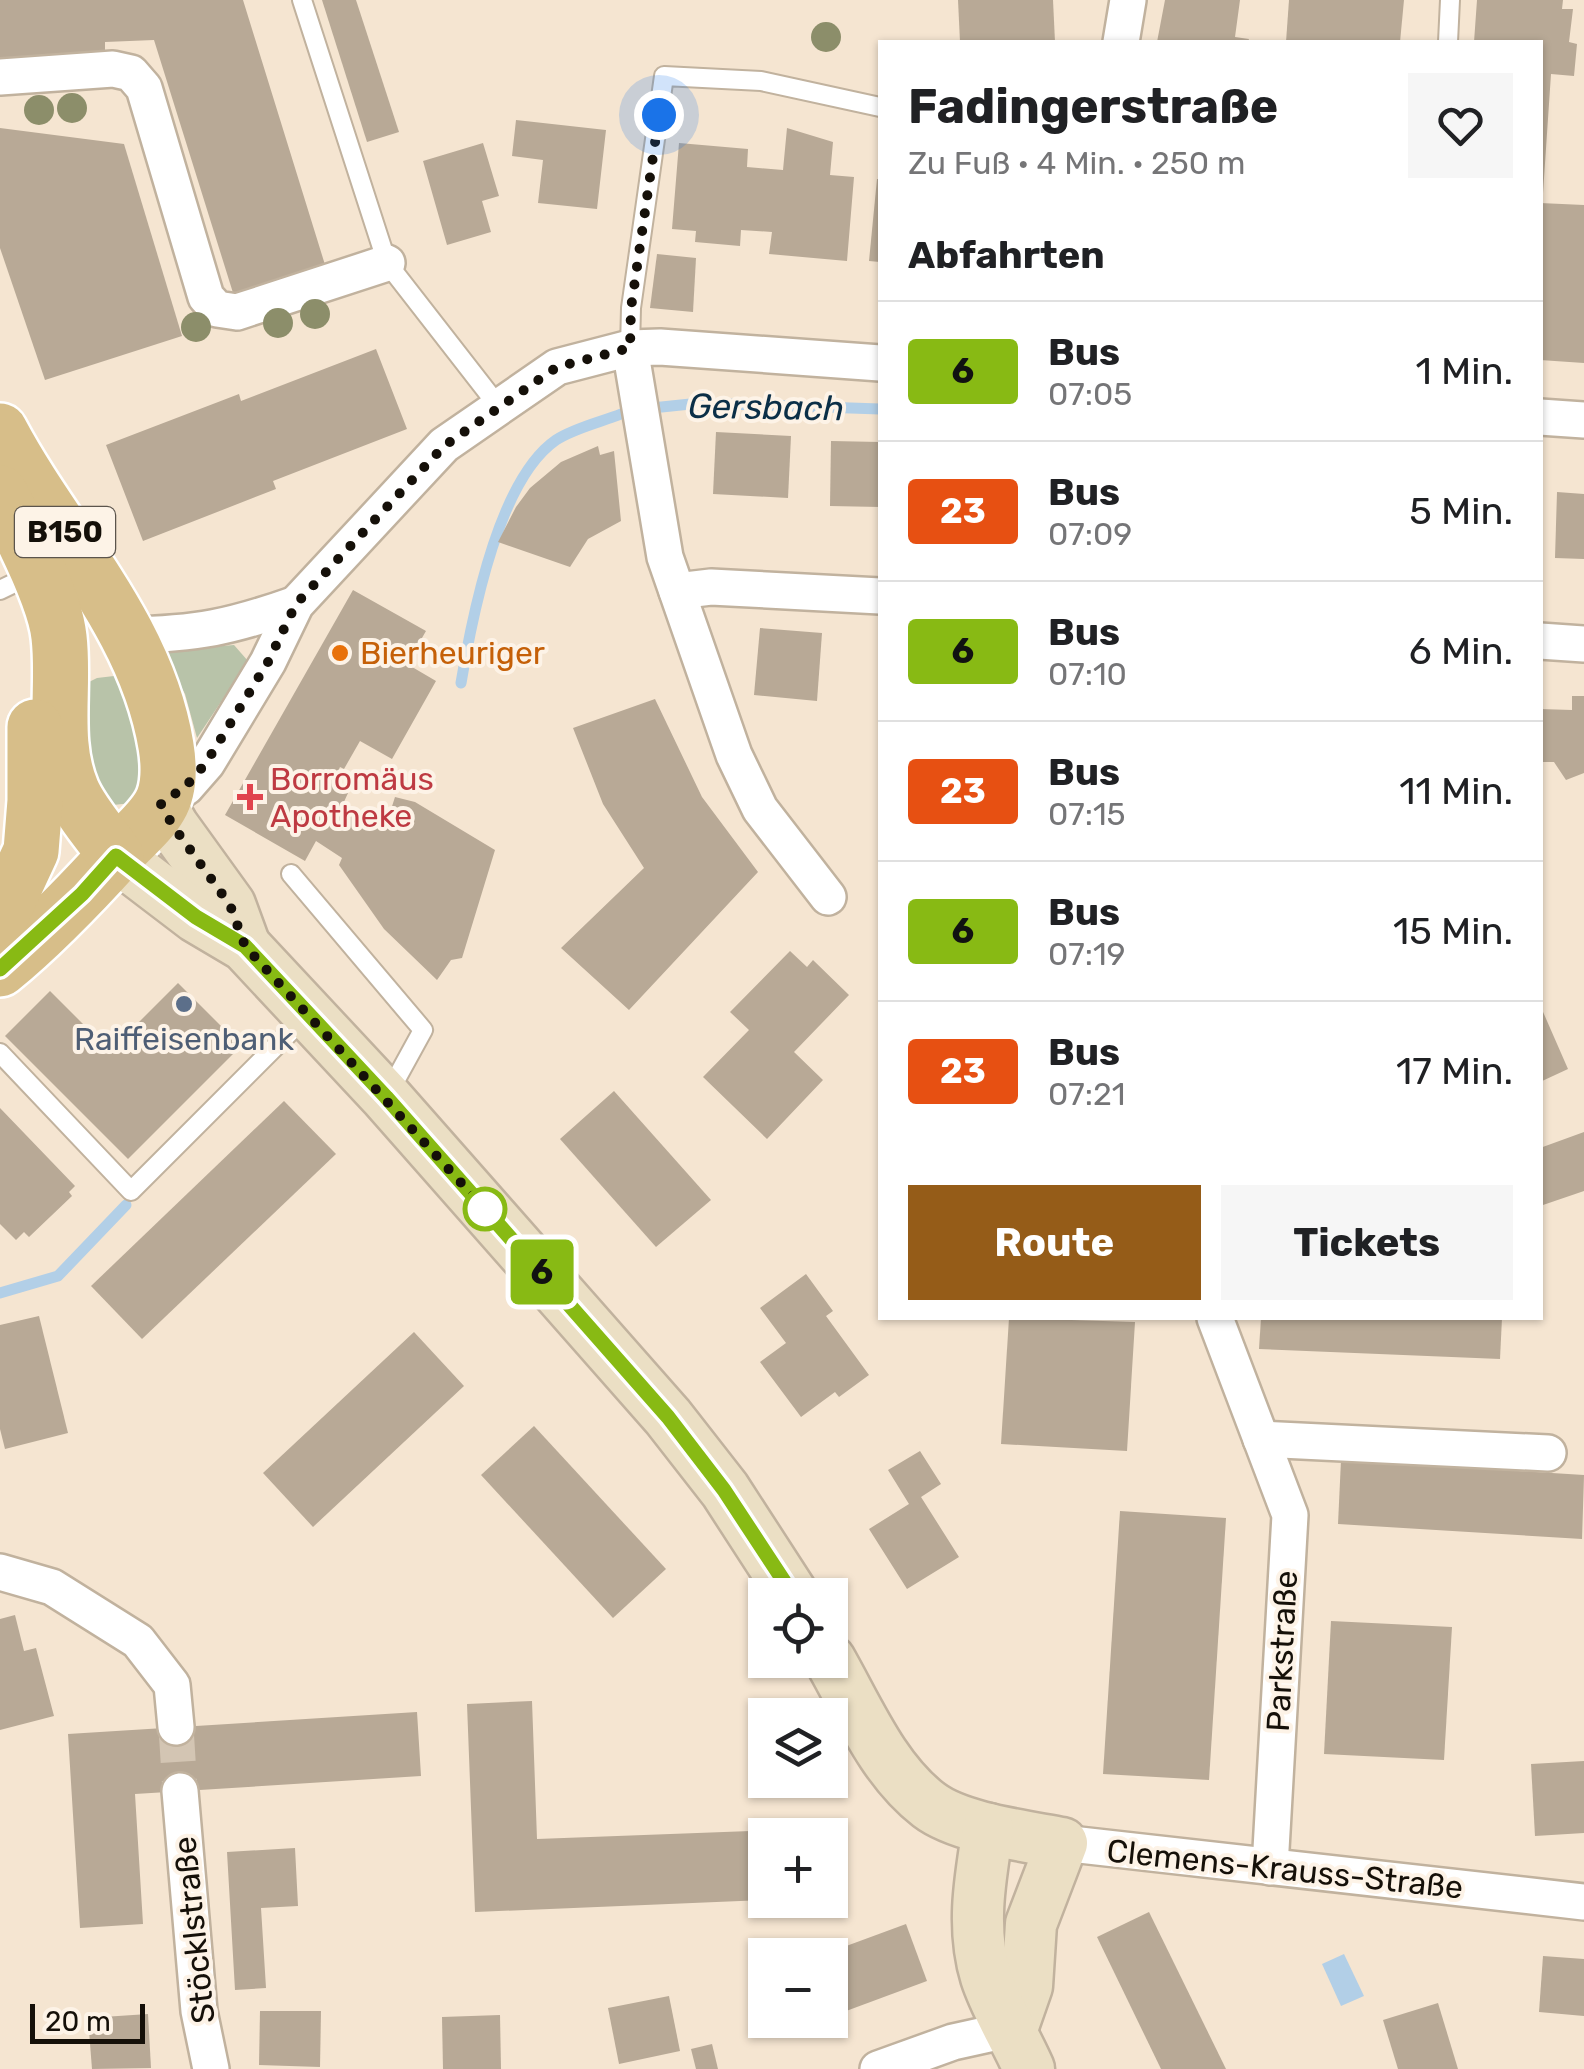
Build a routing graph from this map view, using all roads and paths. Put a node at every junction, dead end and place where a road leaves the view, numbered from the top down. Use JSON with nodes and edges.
{"nodes":[{"id":1,"x":302,"y":0,"type":"edge"},
{"id":2,"x":1128,"y":0,"type":"edge"},
{"id":3,"x":1450,"y":0,"type":"edge"},
{"id":4,"x":1121,"y":40,"type":"edge"},
{"id":5,"x":1448,"y":40,"type":"edge"},
{"id":6,"x":0,"y":77,"type":"edge"},
{"id":7,"x":878,"y":107,"type":"edge"},
{"id":8,"x":387,"y":263,"type":"junction"},
{"id":9,"x":630,"y":348,"type":"junction"},
{"id":10,"x":878,"y":363,"type":"edge"},
{"id":11,"x":499,"y":406,"type":"junction"},
{"id":12,"x":1543,"y":417,"type":"edge"},
{"id":13,"x":1584,"y":420,"type":"edge"},
{"id":14,"x":0,"y":431,"type":"edge"},
{"id":15,"x":0,"y":494,"type":"edge"},
{"id":16,"x":36,"y":573,"type":"edge"},
{"id":17,"x":676,"y":590,"type":"junction"},
{"id":18,"x":878,"y":596,"type":"edge"},
{"id":19,"x":296,"y":604,"type":"junction"},
{"id":20,"x":128,"y":635,"type":"junction"},
{"id":21,"x":1543,"y":640,"type":"edge"},
{"id":22,"x":1584,"y":644,"type":"edge"},
{"id":23,"x":47,"y":678,"type":"junction"},
{"id":24,"x":161,"y":804,"type":"junction"},
{"id":25,"x":116,"y":856,"type":"junction"},
{"id":26,"x":291,"y":874,"type":"dead end"},
{"id":27,"x":828,"y":897,"type":"dead end"},
{"id":28,"x":0,"y":918,"type":"edge"},
{"id":29,"x":245,"y":946,"type":"junction"},
{"id":30,"x":0,"y":969,"type":"edge"},
{"id":31,"x":308,"y":1013,"type":"junction"},
{"id":32,"x":0,"y":1052,"type":"edge"},
{"id":33,"x":386,"y":1097,"type":"junction"},
{"id":34,"x":1216,"y":1320,"type":"edge"},
{"id":35,"x":1262,"y":1439,"type":"junction"},
{"id":36,"x":1548,"y":1453,"type":"dead end"},
{"id":37,"x":0,"y":1572,"type":"edge"},
{"id":38,"x":783,"y":1578,"type":"edge"},
{"id":39,"x":840,"y":1678,"type":"edge"},
{"id":40,"x":176,"y":1727,"type":"tunnel mouth"},
{"id":41,"x":180,"y":1791,"type":"tunnel mouth"},
{"id":42,"x":988,"y":1829,"type":"junction"},
{"id":43,"x":1062,"y":1843,"type":"junction"},
{"id":44,"x":1270,"y":1867,"type":"junction"},
{"id":45,"x":1584,"y":1902,"type":"edge"},
{"id":46,"x":1021,"y":2049,"type":"edge"},
{"id":47,"x":211,"y":2069,"type":"edge"},
{"id":48,"x":878,"y":2069,"type":"edge"}],
"edges":[{"from":1,"to":8,"type":"lane"},
{"from":2,"to":4,"type":"street"},
{"from":3,"to":5,"type":"lane"},
{"from":6,"to":8,"type":"street"},
{"from":7,"to":9,"type":"lane"},
{"from":8,"to":11,"type":"lane"},
{"from":9,"to":10,"type":"street"},
{"from":9,"to":11,"type":"street"},
{"from":9,"to":17,"type":"street"},
{"from":11,"to":19,"type":"street"},
{"from":12,"to":13,"type":"street"},
{"from":14,"to":16,"type":"main road","number":"B150"},
{"from":15,"to":16,"type":"main road"},
{"from":16,"to":20,"type":"main road","number":"B150"},
{"from":16,"to":23,"type":"main road","number":"B150"},
{"from":17,"to":18,"type":"street"},
{"from":17,"to":27,"type":"street"},
{"from":19,"to":20,"type":"street"},
{"from":19,"to":24,"type":"street"},
{"from":20,"to":23,"type":"main road"},
{"from":20,"to":24,"type":"main road","number":"B150"},
{"from":21,"to":22,"type":"street"},
{"from":23,"to":25,"type":"main road"},
{"from":23,"to":28,"type":"main road","number":"B150"},
{"from":24,"to":25,"type":"main road"},
{"from":24,"to":29,"type":"street"},
{"from":25,"to":29,"type":"street"},
{"from":25,"to":30,"type":"main road"},
{"from":26,"to":33,"type":"lane"},
{"from":29,"to":31,"type":"street"},
{"from":31,"to":32,"type":"lane"},
{"from":31,"to":33,"type":"street"},
{"from":33,"to":38,"type":"street"},
{"from":34,"to":35,"type":"street","name":"Parkstraße"},
{"from":35,"to":36,"type":"street"},
{"from":35,"to":44,"type":"street","name":"Parkstraße"},
{"from":37,"to":40,"type":"street"},
{"from":39,"to":42,"type":"street","name":"Clemens-Krauss-Straße"},
{"from":41,"to":47,"type":"street","name":"Stöcklstraße"},
{"from":42,"to":43,"type":"street","name":"Clemens-Krauss-Straße"},
{"from":42,"to":46,"type":"street"},
{"from":43,"to":44,"type":"street","name":"Clemens-Krauss-Straße"},
{"from":43,"to":46,"type":"street"},
{"from":44,"to":45,"type":"street","name":"Clemens-Krauss-Straße"},
{"from":46,"to":48,"type":"street"}]}
